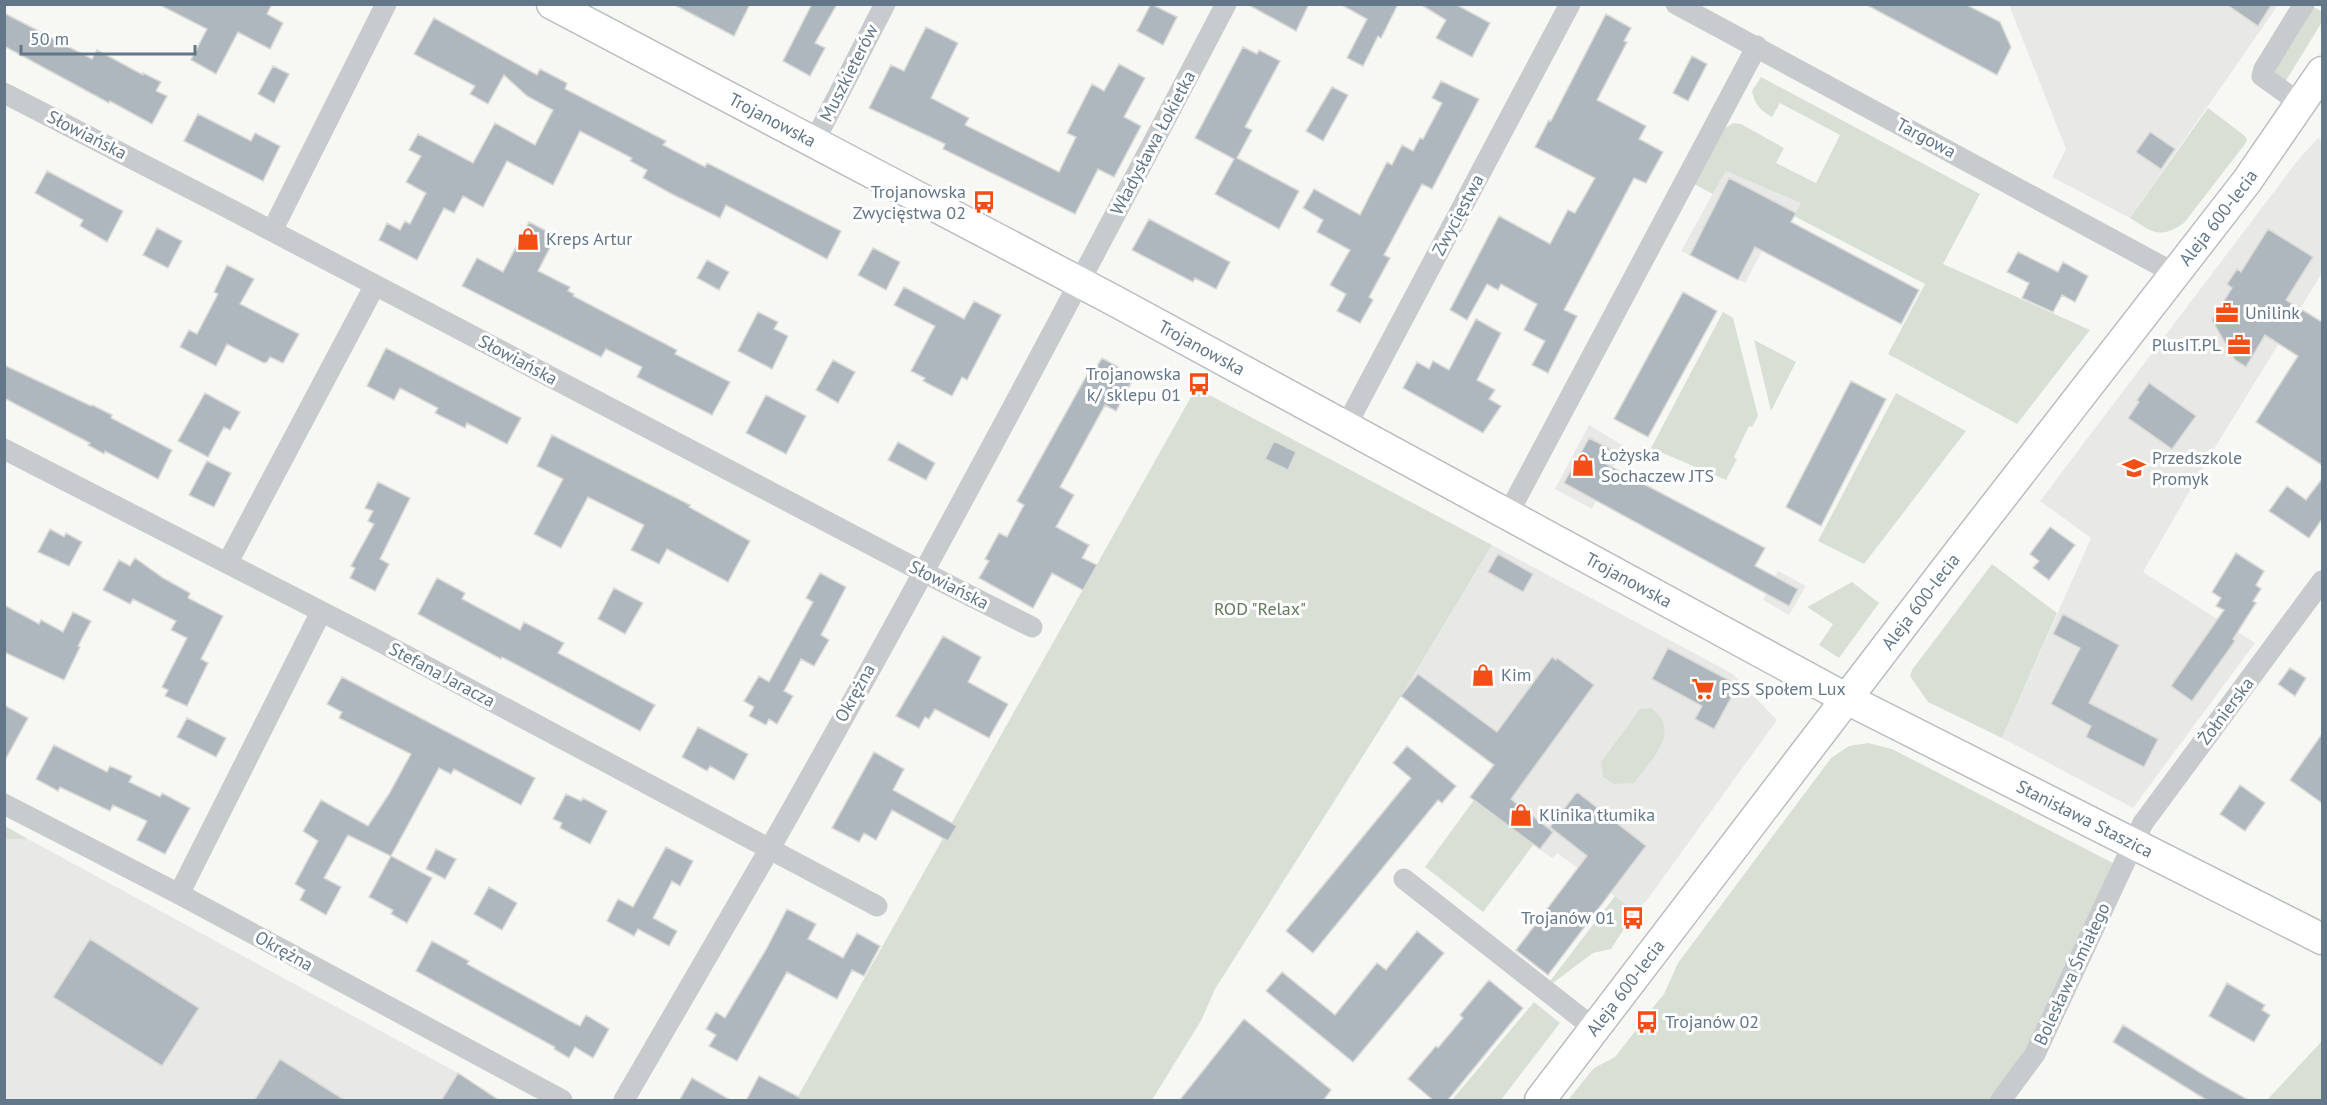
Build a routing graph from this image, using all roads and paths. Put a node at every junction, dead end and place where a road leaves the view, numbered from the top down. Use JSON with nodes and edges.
{"nodes":[{"id":1,"x":386,"y":4,"type":"edge"},
{"id":2,"x":552,"y":4,"type":"edge"},
{"id":3,"x":885,"y":4,"type":"edge"},
{"id":4,"x":1226,"y":4,"type":"edge"},
{"id":5,"x":1570,"y":4,"type":"edge"},
{"id":6,"x":1676,"y":4,"type":"edge"},
{"id":7,"x":2304,"y":4,"type":"edge"},
{"id":8,"x":1757,"y":46,"type":"junction"},
{"id":9,"x":2322,"y":72,"type":"edge"},
{"id":10,"x":4,"y":93,"type":"edge"},
{"id":11,"x":2301,"y":104,"type":"junction"},
{"id":12,"x":814,"y":142,"type":"junction"},
{"id":13,"x":272,"y":231,"type":"junction"},
{"id":14,"x":2176,"y":274,"type":"junction"},
{"id":15,"x":1080,"y":282,"type":"junction"},
{"id":16,"x":375,"y":285,"type":"junction"},
{"id":17,"x":1346,"y":426,"type":"junction"},
{"id":18,"x":4,"y":448,"type":"edge"},
{"id":19,"x":1508,"y":514,"type":"junction"},
{"id":20,"x":228,"y":562,"type":"junction"},
{"id":21,"x":923,"y":572,"type":"junction"},
{"id":22,"x":2322,"y":580,"type":"edge"},
{"id":23,"x":321,"y":612,"type":"junction"},
{"id":24,"x":1032,"y":627,"type":"dead end"},
{"id":25,"x":1847,"y":699,"type":"junction"},
{"id":26,"x":4,"y":804,"type":"edge"},
{"id":27,"x":2133,"y":843,"type":"junction"},
{"id":28,"x":770,"y":848,"type":"junction"},
{"id":29,"x":1404,"y":879,"type":"dead end"},
{"id":30,"x":179,"y":894,"type":"junction"},
{"id":31,"x":878,"y":906,"type":"dead end"},
{"id":32,"x":2322,"y":939,"type":"edge"},
{"id":33,"x":1595,"y":1029,"type":"junction"},
{"id":34,"x":562,"y":1101,"type":"edge"},
{"id":35,"x":624,"y":1101,"type":"edge"},
{"id":36,"x":1540,"y":1101,"type":"edge"},
{"id":37,"x":2001,"y":1101,"type":"edge"}],
"edges":[{"from":1,"to":13,"type":"street"},
{"from":2,"to":12,"type":"street","name":"Trojanowska"},
{"from":3,"to":12,"type":"street","name":"Muszkieterów"},
{"from":4,"to":15,"type":"street","name":"Władysława Łokietka"},
{"from":5,"to":17,"type":"street","name":"Zwycięstwa"},
{"from":6,"to":8,"type":"street","name":"Targowa"},
{"from":7,"to":11,"type":"street"},
{"from":8,"to":14,"type":"street","name":"Targowa"},
{"from":8,"to":19,"type":"street"},
{"from":9,"to":11,"type":"street","name":"Aleja 600-lecia"},
{"from":10,"to":13,"type":"street","name":"Słowiańska"},
{"from":11,"to":14,"type":"street","name":"Aleja 600-lecia"},
{"from":12,"to":15,"type":"street","name":"Trojanowska"},
{"from":13,"to":16,"type":"street","name":"Słowiańska"},
{"from":14,"to":25,"type":"street","name":"Aleja 600-lecia"},
{"from":15,"to":17,"type":"street","name":"Trojanowska"},
{"from":15,"to":21,"type":"street","name":"Okrężna"},
{"from":16,"to":20,"type":"street"},
{"from":16,"to":21,"type":"street","name":"Słowiańska"},
{"from":17,"to":19,"type":"street","name":"Trojanowska"},
{"from":18,"to":20,"type":"street","name":"Stefana Jaracza"},
{"from":19,"to":25,"type":"street","name":"Trojanowska"},
{"from":20,"to":23,"type":"street","name":"Stefana Jaracza"},
{"from":21,"to":24,"type":"street","name":"Słowiańska"},
{"from":21,"to":28,"type":"street","name":"Okrężna"},
{"from":22,"to":27,"type":"street","name":"Żołnierska"},
{"from":23,"to":28,"type":"street","name":"Stefana Jaracza"},
{"from":23,"to":30,"type":"street"},
{"from":25,"to":27,"type":"street","name":"Stanisława Staszica"},
{"from":25,"to":33,"type":"street","name":"Aleja 600-lecia"},
{"from":26,"to":30,"type":"street","name":"Okrężna"},
{"from":27,"to":32,"type":"street","name":"Stanisława Staszica"},
{"from":27,"to":37,"type":"street","name":"Bolesława Śmiałego"},
{"from":28,"to":31,"type":"street","name":"Stefana Jaracza"},
{"from":28,"to":35,"type":"street","name":"Okrężna"},
{"from":29,"to":33,"type":"street"},
{"from":30,"to":34,"type":"street","name":"Okrężna"},
{"from":33,"to":36,"type":"street","name":"Aleja 600-lecia"}]}
